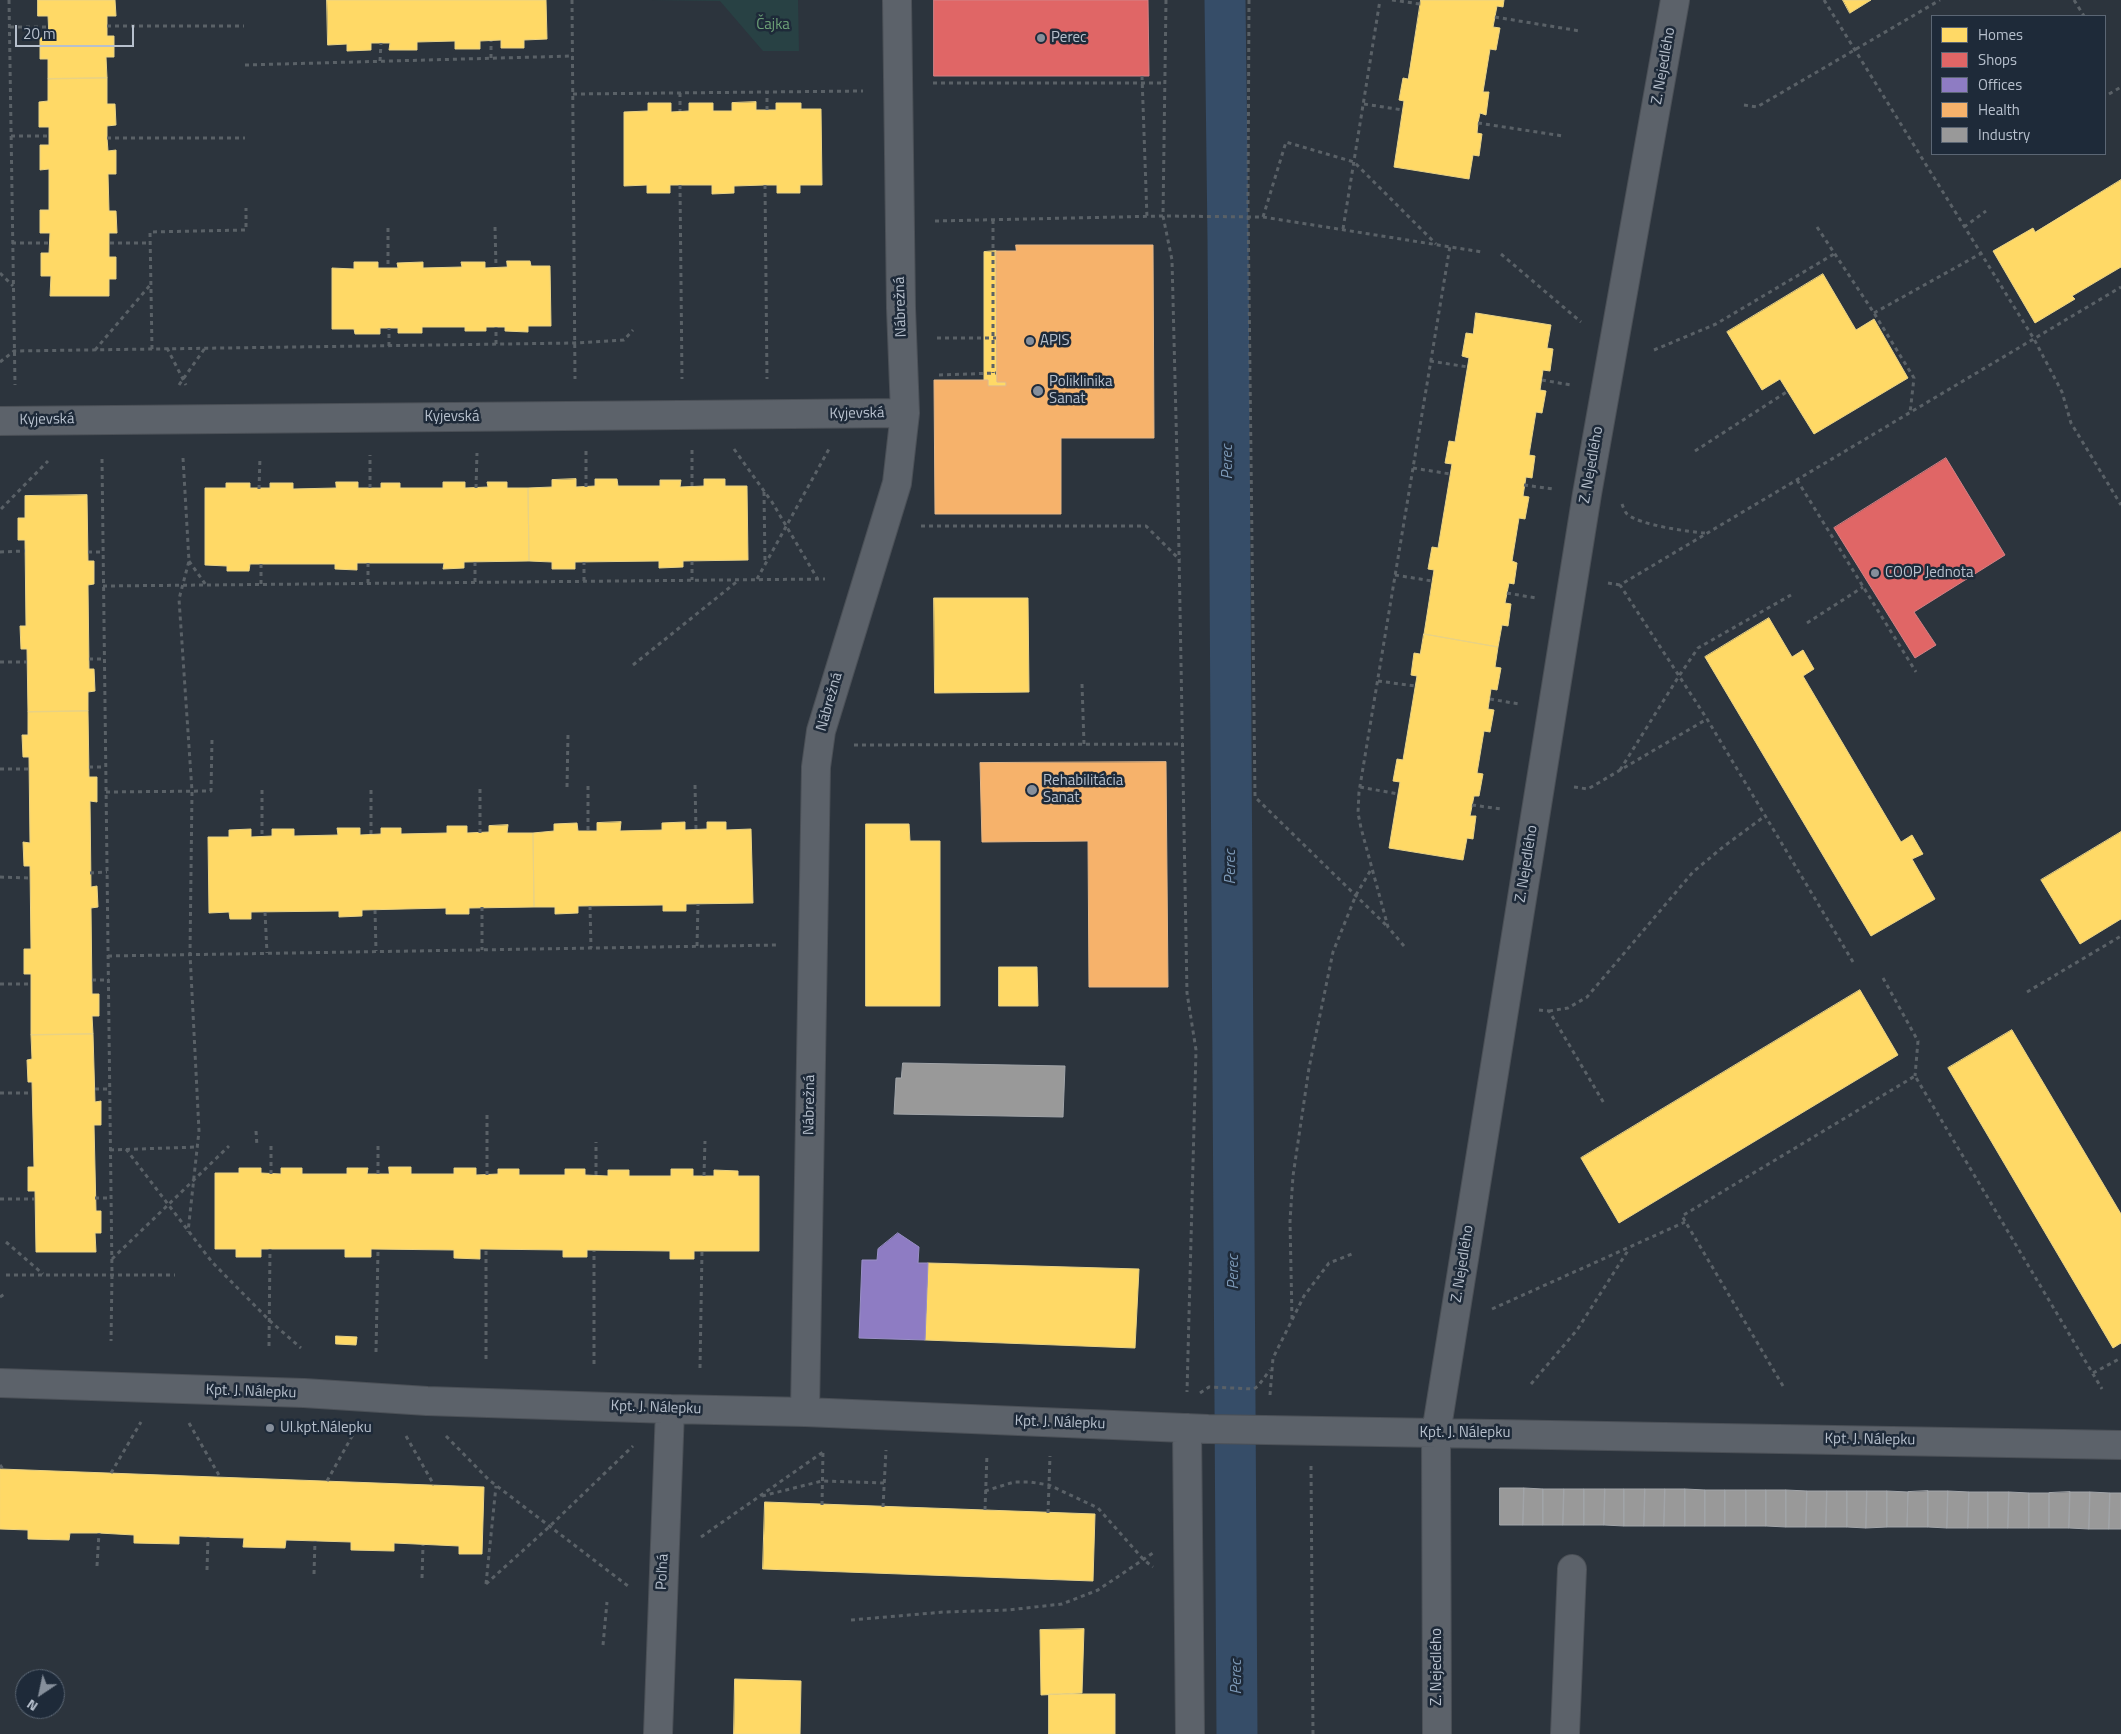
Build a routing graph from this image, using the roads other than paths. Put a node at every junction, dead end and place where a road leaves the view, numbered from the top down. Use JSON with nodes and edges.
{"nodes":[{"id":1,"x":897,"y":0,"type":"edge"},
{"id":2,"x":1675,"y":0,"type":"edge"},
{"id":3,"x":905,"y":414,"type":"junction"},
{"id":4,"x":0,"y":421,"type":"edge"},
{"id":5,"x":0,"y":1383,"type":"edge"},
{"id":6,"x":670,"y":1409,"type":"junction"},
{"id":7,"x":805,"y":1412,"type":"junction"},
{"id":8,"x":1197,"y":1428,"type":"junction"},
{"id":9,"x":1436,"y":1433,"type":"junction"},
{"id":10,"x":2121,"y":1445,"type":"edge"},
{"id":11,"x":1572,"y":1569,"type":"dead end"},
{"id":12,"x":658,"y":1734,"type":"edge"},
{"id":13,"x":1190,"y":1734,"type":"edge"},
{"id":14,"x":1437,"y":1734,"type":"edge"},
{"id":15,"x":1565,"y":1734,"type":"edge"}],
"edges":[{"from":1,"to":3,"type":"street","name":"Nábrežná"},
{"from":2,"to":9,"type":"street","name":"Z. Nejedlého"},
{"from":3,"to":4,"type":"street","name":"Kyjevská"},
{"from":3,"to":7,"type":"street","name":"Nábrežná"},
{"from":5,"to":6,"type":"street","name":"Kpt. J. Nálepku"},
{"from":6,"to":7,"type":"street","name":"Kpt. J. Nálepku"},
{"from":6,"to":12,"type":"street","name":"Poľná"},
{"from":7,"to":8,"type":"street","name":"Kpt. J. Nálepku"},
{"from":8,"to":9,"type":"street","name":"Kpt. J. Nálepku"},
{"from":8,"to":13,"type":"street"},
{"from":9,"to":10,"type":"street","name":"Kpt. J. Nálepku"},
{"from":9,"to":14,"type":"street","name":"Z. Nejedlého"},
{"from":11,"to":15,"type":"street"}]}
